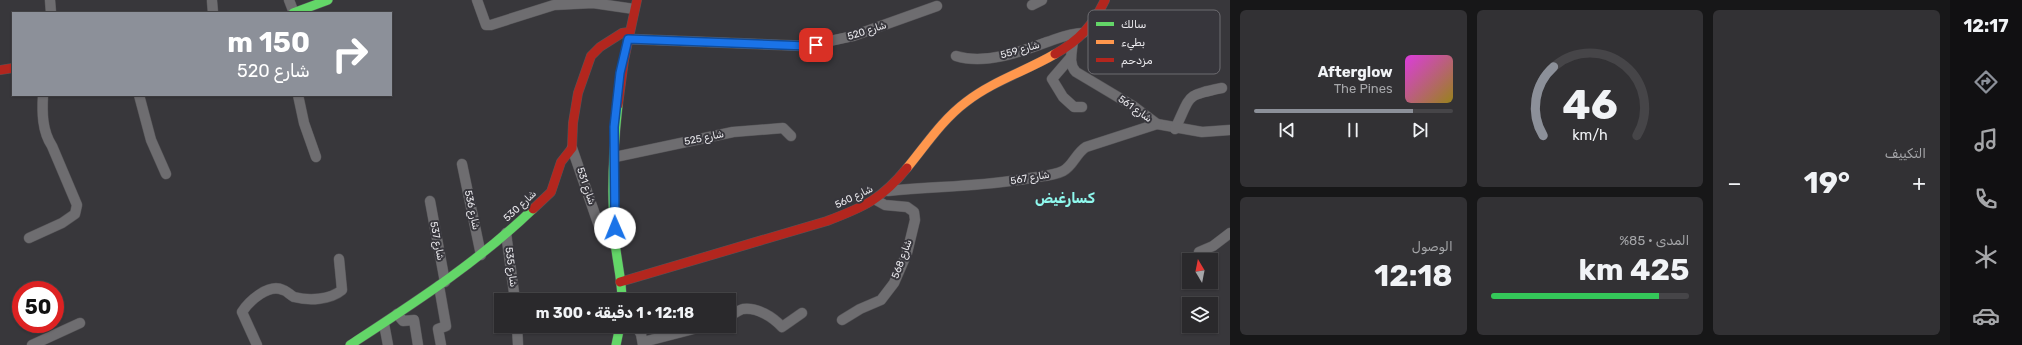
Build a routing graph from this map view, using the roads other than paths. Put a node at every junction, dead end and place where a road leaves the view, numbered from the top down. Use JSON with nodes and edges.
{"nodes":[{"id":1,"x":50,"y":0,"type":"edge"},
{"id":2,"x":289,"y":0,"type":"edge"},
{"id":3,"x":328,"y":0,"type":"edge"},
{"id":4,"x":477,"y":0,"type":"edge"},
{"id":5,"x":1042,"y":0,"type":"edge"},
{"id":6,"x":1105,"y":0,"type":"edge"},
{"id":7,"x":212,"y":1,"type":"dead end"},
{"id":8,"x":636,"y":5,"type":"edge"},
{"id":9,"x":1032,"y":5,"type":"dead end"},
{"id":10,"x":937,"y":6,"type":"dead end"},
{"id":11,"x":1101,"y":10,"type":"edge"},
{"id":12,"x":51,"y":12,"type":"edge"},
{"id":13,"x":213,"y":12,"type":"edge"},
{"id":14,"x":293,"y":12,"type":"edge"},
{"id":15,"x":296,"y":12,"type":"edge"},
{"id":16,"x":1088,"y":27,"type":"edge"},
{"id":17,"x":1083,"y":32,"type":"junction"},
{"id":18,"x":628,"y":36,"type":"junction"},
{"id":19,"x":1073,"y":42,"type":"junction"},
{"id":20,"x":956,"y":56,"type":"dead end"},
{"id":21,"x":1071,"y":57,"type":"junction"},
{"id":22,"x":12,"y":68,"type":"edge"},
{"id":23,"x":0,"y":70,"type":"edge"},
{"id":24,"x":1222,"y":88,"type":"dead end"},
{"id":25,"x":43,"y":96,"type":"edge"},
{"id":26,"x":139,"y":96,"type":"edge"},
{"id":27,"x":298,"y":96,"type":"edge"},
{"id":28,"x":1082,"y":107,"type":"dead end"},
{"id":29,"x":1157,"y":124,"type":"junction"},
{"id":30,"x":1175,"y":129,"type":"junction"},
{"id":31,"x":1230,"y":130,"type":"edge"},
{"id":32,"x":791,"y":136,"type":"dead end"},
{"id":33,"x":572,"y":148,"type":"junction"},
{"id":34,"x":316,"y":156,"type":"dead end"},
{"id":35,"x":615,"y":157,"type":"junction"},
{"id":36,"x":462,"y":164,"type":"dead end"},
{"id":37,"x":166,"y":174,"type":"dead end"},
{"id":38,"x":888,"y":191,"type":"junction"},
{"id":39,"x":876,"y":200,"type":"junction"},
{"id":40,"x":430,"y":201,"type":"dead end"},
{"id":41,"x":1230,"y":233,"type":"edge"},
{"id":42,"x":506,"y":234,"type":"junction"},
{"id":43,"x":29,"y":238,"type":"dead end"},
{"id":44,"x":615,"y":242,"type":"junction"},
{"id":45,"x":1199,"y":252,"type":"dead end"},
{"id":46,"x":481,"y":255,"type":"junction"},
{"id":47,"x":340,"y":259,"type":"dead end"},
{"id":48,"x":620,"y":282,"type":"junction"},
{"id":49,"x":442,"y":284,"type":"junction"},
{"id":50,"x":514,"y":293,"type":"edge"},
{"id":51,"x":621,"y":293,"type":"edge"},
{"id":52,"x":736,"y":312,"type":"edge"},
{"id":53,"x":802,"y":313,"type":"dead end"},
{"id":54,"x":397,"y":314,"type":"junction"},
{"id":55,"x":842,"y":320,"type":"dead end"},
{"id":56,"x":80,"y":323,"type":"dead end"},
{"id":57,"x":384,"y":324,"type":"junction"},
{"id":58,"x":517,"y":333,"type":"edge"},
{"id":59,"x":619,"y":333,"type":"edge"},
{"id":60,"x":640,"y":333,"type":"edge"},
{"id":61,"x":681,"y":333,"type":"edge"},
{"id":62,"x":643,"y":344,"type":"edge"},
{"id":63,"x":32,"y":345,"type":"edge"},
{"id":64,"x":257,"y":345,"type":"edge"},
{"id":65,"x":350,"y":345,"type":"edge"},
{"id":66,"x":388,"y":345,"type":"edge"},
{"id":67,"x":418,"y":345,"type":"edge"},
{"id":68,"x":441,"y":345,"type":"edge"},
{"id":69,"x":518,"y":345,"type":"edge"},
{"id":70,"x":616,"y":345,"type":"edge"}],
"edges":[{"from":1,"to":12,"type":"street"},
{"from":2,"to":14,"type":"street"},
{"from":3,"to":15,"type":"main road"},
{"from":4,"to":8,"type":"street"},
{"from":5,"to":9,"type":"street"},
{"from":6,"to":11,"type":"main road","name":"شارع 560"},
{"from":7,"to":13,"type":"street"},
{"from":8,"to":18,"type":"main road"},
{"from":10,"to":18,"type":"street","name":"شارع 520"},
{"from":16,"to":17,"type":"main road","name":"شارع 560"},
{"from":17,"to":19,"type":"main road","name":"شارع 560"},
{"from":17,"to":20,"type":"street","name":"شارع 559"},
{"from":18,"to":33,"type":"main road"},
{"from":18,"to":35,"type":"main road"},
{"from":19,"to":21,"type":"street"},
{"from":19,"to":38,"type":"main road","name":"شارع 560"},
{"from":21,"to":28,"type":"street"},
{"from":21,"to":29,"type":"street","name":"شارع 561"},
{"from":22,"to":23,"type":"main road"},
{"from":24,"to":30,"type":"street"},
{"from":25,"to":43,"type":"street"},
{"from":26,"to":37,"type":"street"},
{"from":27,"to":34,"type":"street"},
{"from":29,"to":30,"type":"street","name":"شارع 561"},
{"from":29,"to":38,"type":"street","name":"شارع 567"},
{"from":30,"to":31,"type":"street","name":"شارع 561"},
{"from":32,"to":35,"type":"street","name":"شارع 525"},
{"from":33,"to":42,"type":"main road","name":"شارع 530"},
{"from":33,"to":44,"type":"street","name":"شارع 531"},
{"from":35,"to":44,"type":"main road"},
{"from":36,"to":46,"type":"street","name":"شارع 536"},
{"from":38,"to":39,"type":"main road","name":"شارع 560"},
{"from":39,"to":48,"type":"main road","name":"شارع 560"},
{"from":39,"to":55,"type":"street","name":"شارع 568"},
{"from":40,"to":49,"type":"street","name":"شارع 537"},
{"from":41,"to":45,"type":"street"},
{"from":42,"to":46,"type":"main road","name":"شارع 530"},
{"from":42,"to":50,"type":"street","name":"شارع 535"},
{"from":44,"to":48,"type":"main road"},
{"from":46,"to":49,"type":"main road","name":"شارع 530"},
{"from":47,"to":64,"type":"street"},
{"from":48,"to":51,"type":"main road"},
{"from":49,"to":54,"type":"main road","name":"شارع 530"},
{"from":49,"to":68,"type":"street","name":"شارع 537"},
{"from":52,"to":53,"type":"street"},
{"from":54,"to":57,"type":"main road","name":"شارع 530"},
{"from":54,"to":67,"type":"street"},
{"from":56,"to":63,"type":"street"},
{"from":57,"to":65,"type":"main road","name":"شارع 530"},
{"from":57,"to":66,"type":"street"},
{"from":58,"to":69,"type":"street"},
{"from":59,"to":70,"type":"main road"},
{"from":60,"to":62,"type":"street"},
{"from":61,"to":62,"type":"street"}]}
